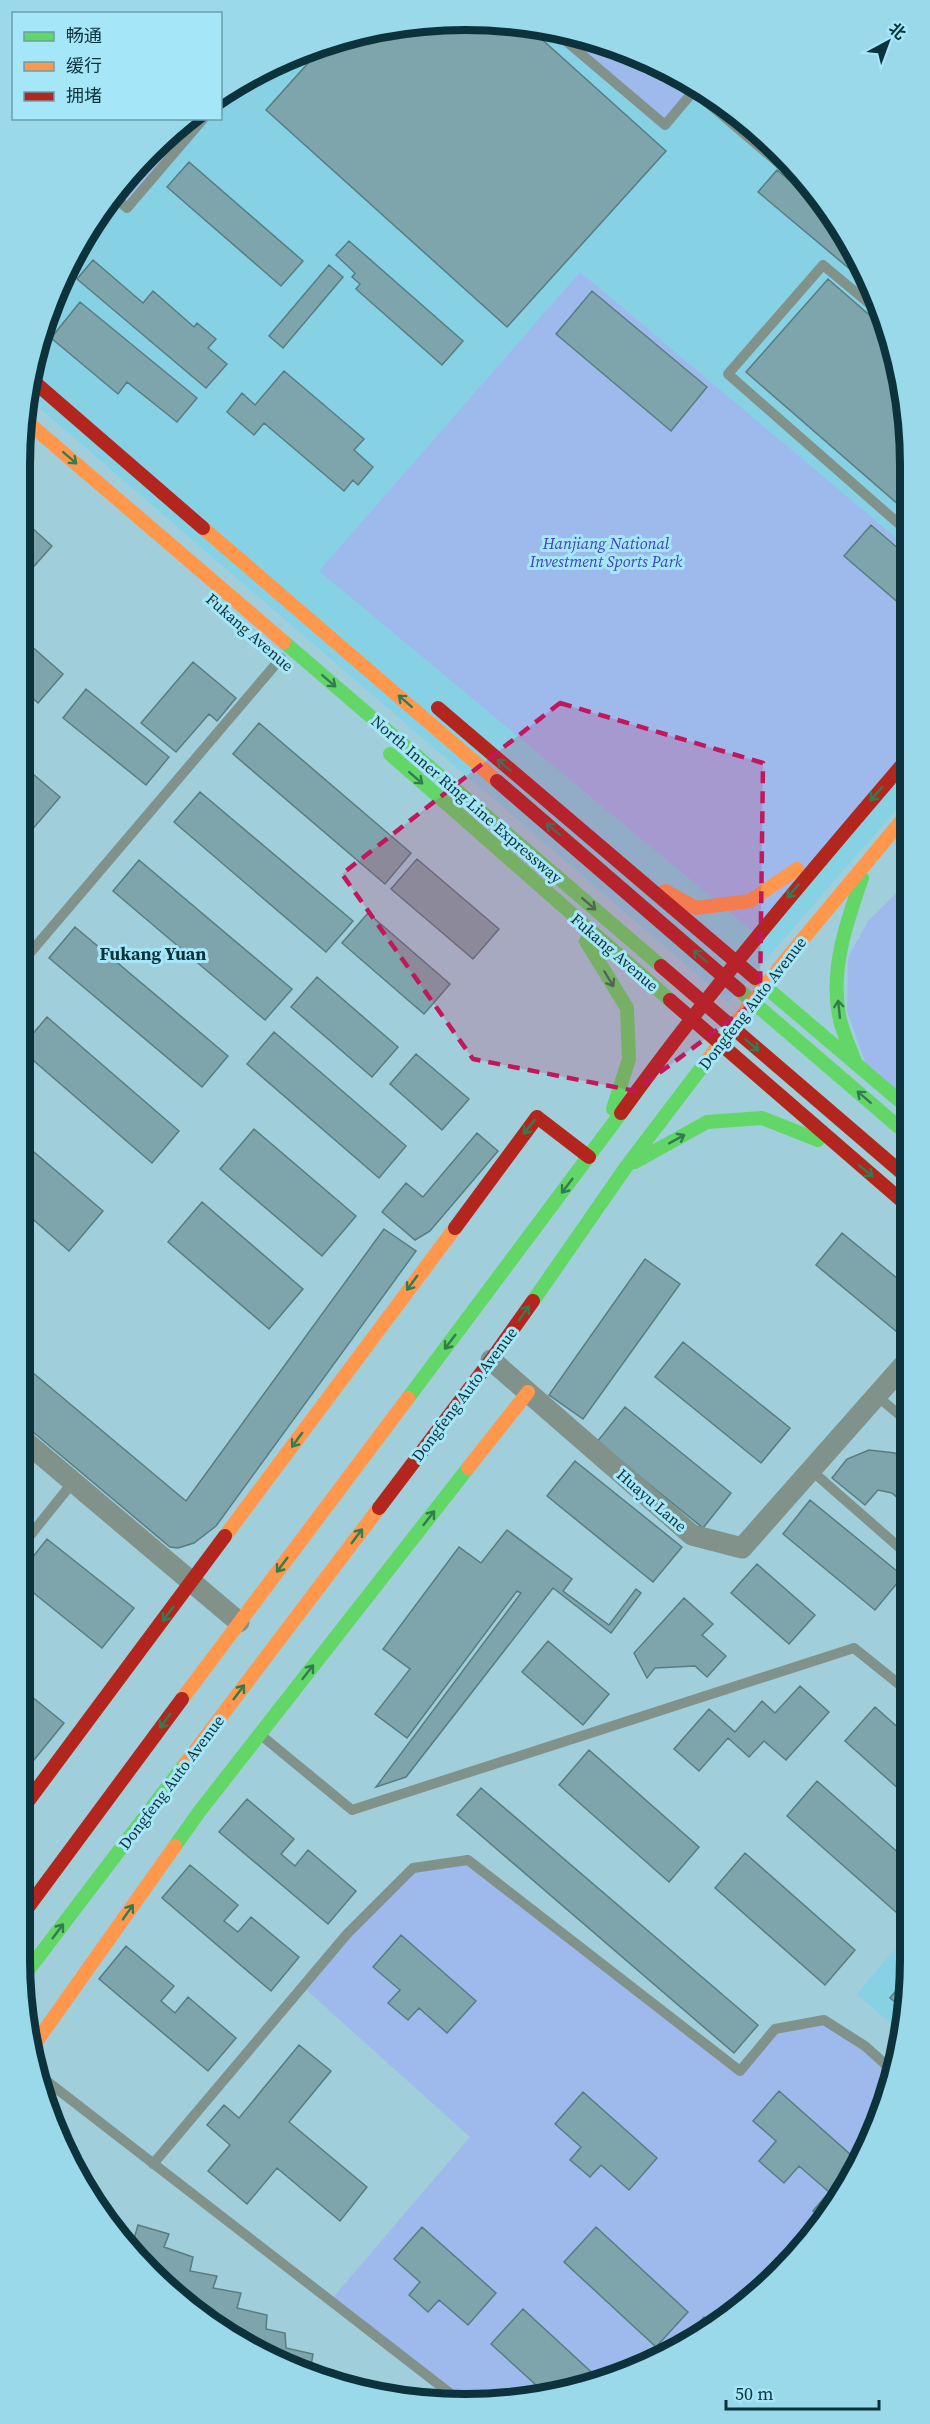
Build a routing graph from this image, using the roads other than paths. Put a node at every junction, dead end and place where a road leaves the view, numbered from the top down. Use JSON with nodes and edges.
{"nodes":[{"id":1,"x":568,"y":42,"type":"edge"},
{"id":2,"x":692,"y":94,"type":"edge"},
{"id":3,"x":202,"y":120,"type":"edge"},
{"id":4,"x":745,"y":132,"type":"edge"},
{"id":5,"x":773,"y":157,"type":"edge"},
{"id":6,"x":119,"y":201,"type":"edge"},
{"id":7,"x":869,"y":303,"type":"edge"},
{"id":8,"x":37,"y":384,"type":"edge"},
{"id":9,"x":32,"y":425,"type":"edge"},
{"id":10,"x":31,"y":443,"type":"edge"},
{"id":11,"x":900,"y":525,"type":"edge"},
{"id":12,"x":157,"y":551,"type":"dead end"},
{"id":13,"x":281,"y":659,"type":"dead end"},
{"id":14,"x":430,"y":701,"type":"dead end"},
{"id":15,"x":380,"y":745,"type":"dead end"},
{"id":16,"x":900,"y":767,"type":"edge"},
{"id":17,"x":900,"y":822,"type":"edge"},
{"id":18,"x":833,"y":844,"type":"junction"},
{"id":19,"x":869,"y":858,"type":"junction"},
{"id":20,"x":628,"y":872,"type":"junction"},
{"id":21,"x":568,"y":911,"type":"junction"},
{"id":22,"x":30,"y":953,"type":"edge"},
{"id":23,"x":735,"y":962,"type":"junction"},
{"id":24,"x":764,"y":987,"type":"junction"},
{"id":25,"x":691,"y":1020,"type":"junction"},
{"id":26,"x":719,"y":1044,"type":"junction"},
{"id":27,"x":856,"y":1064,"type":"junction"},
{"id":28,"x":900,"y":1101,"type":"edge"},
{"id":29,"x":900,"y":1128,"type":"edge"},
{"id":30,"x":605,"y":1136,"type":"junction"},
{"id":31,"x":842,"y":1150,"type":"junction"},
{"id":32,"x":590,"y":1157,"type":"junction"},
{"id":33,"x":626,"y":1167,"type":"junction"},
{"id":34,"x":900,"y":1171,"type":"edge"},
{"id":35,"x":900,"y":1199,"type":"edge"},
{"id":36,"x":491,"y":1360,"type":"junction"},
{"id":37,"x":900,"y":1369,"type":"edge"},
{"id":38,"x":528,"y":1392,"type":"junction"},
{"id":39,"x":877,"y":1396,"type":"junction"},
{"id":40,"x":900,"y":1415,"type":"edge"},
{"id":41,"x":30,"y":1445,"type":"edge"},
{"id":42,"x":812,"y":1471,"type":"junction"},
{"id":43,"x":73,"y":1482,"type":"junction"},
{"id":44,"x":30,"y":1536,"type":"edge"},
{"id":45,"x":900,"y":1548,"type":"edge"},
{"id":46,"x":192,"y":1583,"type":"junction"},
{"id":47,"x":238,"y":1622,"type":"junction"},
{"id":48,"x":900,"y":1686,"type":"edge"},
{"id":49,"x":259,"y":1734,"type":"junction"},
{"id":50,"x":30,"y":1799,"type":"edge"},
{"id":51,"x":30,"y":1904,"type":"edge"},
{"id":52,"x":30,"y":1966,"type":"edge"},
{"id":53,"x":37,"y":2040,"type":"edge"},
{"id":54,"x":887,"y":2065,"type":"edge"},
{"id":55,"x":48,"y":2082,"type":"edge"},
{"id":56,"x":153,"y":2164,"type":"junction"},
{"id":57,"x":450,"y":2393,"type":"edge"}],
"edges":[{"from":1,"to":2,"type":"lane"},
{"from":3,"to":6,"type":"lane"},
{"from":4,"to":5,"type":"lane"},
{"from":7,"to":11,"type":"lane"},
{"from":29,"to":8,"type":"main road","name":"North Inner Ring Line Expressway","one_way":true},
{"from":9,"to":34,"type":"main road","name":"North Inner Ring Line Expressway","one_way":true},
{"from":10,"to":12,"type":"main road"},
{"from":13,"to":22,"type":"lane"},
{"from":20,"to":14,"type":"main road","one_way":true},
{"from":15,"to":21,"type":"main road","name":"Fukang Avenue","one_way":true},
{"from":16,"to":18,"type":"main road","one_way":true},
{"from":17,"to":19,"type":"main road","name":"Dongfeng Auto Avenue"},
{"from":18,"to":20,"type":"main road"},
{"from":18,"to":23,"type":"main road","one_way":true},
{"from":19,"to":24,"type":"main road","name":"Dongfeng Auto Avenue"},
{"from":27,"to":19,"type":"main road","one_way":true},
{"from":20,"to":23,"type":"main road"},
{"from":21,"to":25,"type":"main road","name":"Fukang Avenue"},
{"from":21,"to":30,"type":"main road","one_way":true},
{"from":23,"to":24,"type":"main road"},
{"from":23,"to":25,"type":"main road"},
{"from":24,"to":26,"type":"main road","name":"Dongfeng Auto Avenue"},
{"from":24,"to":27,"type":"main road"},
{"from":25,"to":26,"type":"main road","name":"Fukang Avenue"},
{"from":25,"to":30,"type":"main road"},
{"from":26,"to":31,"type":"main road","name":"Fukang Avenue"},
{"from":26,"to":33,"type":"main road","name":"Dongfeng Auto Avenue"},
{"from":27,"to":28,"type":"main road"},
{"from":30,"to":32,"type":"main road"},
{"from":33,"to":31,"type":"main road","one_way":true},
{"from":31,"to":35,"type":"main road","name":"Fukang Avenue","one_way":true},
{"from":32,"to":46,"type":"main road","one_way":true},
{"from":32,"to":47,"type":"main road","one_way":true},
{"from":36,"to":33,"type":"main road","name":"Dongfeng Auto Avenue","one_way":true},
{"from":36,"to":38,"type":"street","name":"Huayu Lane"},
{"from":52,"to":36,"type":"main road","name":"Dongfeng Auto Avenue","one_way":true},
{"from":37,"to":39,"type":"street","name":"Huayu Lane"},
{"from":38,"to":42,"type":"street","name":"Huayu Lane"},
{"from":49,"to":38,"type":"main road","one_way":true},
{"from":39,"to":40,"type":"lane"},
{"from":39,"to":42,"type":"street","name":"Huayu Lane"},
{"from":41,"to":43,"type":"street"},
{"from":42,"to":45,"type":"lane"},
{"from":43,"to":44,"type":"lane"},
{"from":43,"to":46,"type":"street"},
{"from":46,"to":47,"type":"street"},
{"from":46,"to":50,"type":"main road","one_way":true},
{"from":47,"to":51,"type":"main road","one_way":true},
{"from":48,"to":49,"type":"lane"},
{"from":53,"to":49,"type":"main road","one_way":true},
{"from":54,"to":56,"type":"lane"},
{"from":55,"to":56,"type":"lane"},
{"from":56,"to":57,"type":"lane"}]}
